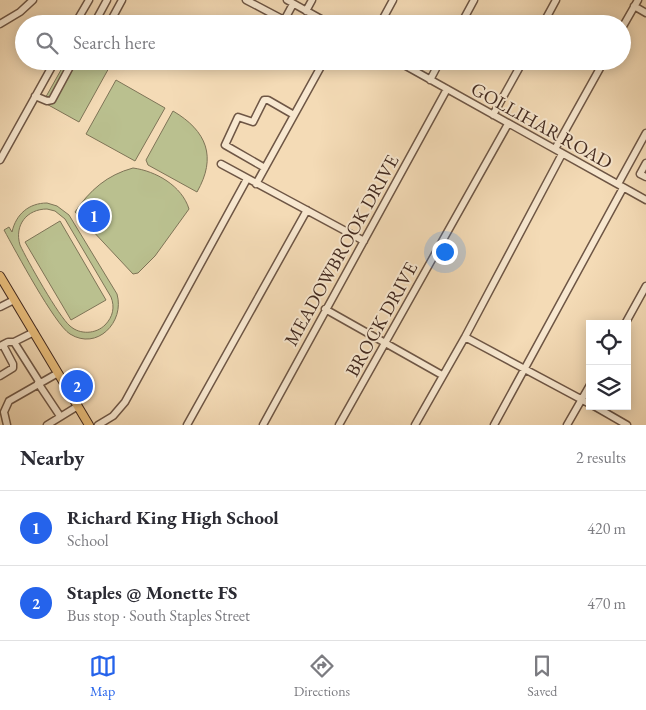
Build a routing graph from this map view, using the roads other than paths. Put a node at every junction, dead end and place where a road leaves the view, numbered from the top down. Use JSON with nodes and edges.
{"nodes":[{"id":1,"x":33,"y":0,"type":"edge"},
{"id":2,"x":88,"y":0,"type":"edge"},
{"id":3,"x":107,"y":0,"type":"edge"},
{"id":4,"x":122,"y":0,"type":"edge"},
{"id":5,"x":246,"y":0,"type":"edge"},
{"id":6,"x":312,"y":0,"type":"edge"},
{"id":7,"x":393,"y":0,"type":"edge"},
{"id":8,"x":474,"y":0,"type":"edge"},
{"id":9,"x":556,"y":0,"type":"edge"},
{"id":10,"x":290,"y":2,"type":"edge"},
{"id":11,"x":636,"y":3,"type":"edge"},
{"id":12,"x":306,"y":11,"type":"junction"},
{"id":13,"x":646,"y":13,"type":"edge"},
{"id":14,"x":80,"y":15,"type":"edge"},
{"id":15,"x":99,"y":15,"type":"edge"},
{"id":16,"x":114,"y":15,"type":"edge"},
{"id":17,"x":274,"y":15,"type":"edge"},
{"id":18,"x":287,"y":15,"type":"edge"},
{"id":19,"x":313,"y":15,"type":"edge"},
{"id":20,"x":385,"y":15,"type":"edge"},
{"id":21,"x":466,"y":15,"type":"edge"},
{"id":22,"x":548,"y":15,"type":"edge"},
{"id":23,"x":629,"y":15,"type":"edge"},
{"id":24,"x":0,"y":24,"type":"edge"},
{"id":25,"x":50,"y":70,"type":"edge"},
{"id":26,"x":68,"y":70,"type":"edge"},
{"id":27,"x":319,"y":70,"type":"edge"},
{"id":28,"x":413,"y":70,"type":"edge"},
{"id":29,"x":435,"y":70,"type":"edge"},
{"id":30,"x":518,"y":70,"type":"edge"},
{"id":31,"x":599,"y":70,"type":"edge"},
{"id":32,"x":430,"y":80,"type":"junction"},
{"id":33,"x":447,"y":89,"type":"junction"},
{"id":34,"x":35,"y":96,"type":"junction"},
{"id":35,"x":294,"y":115,"type":"junction"},
{"id":36,"x":494,"y":115,"type":"junction"},
{"id":37,"x":508,"y":124,"type":"junction"},
{"id":38,"x":646,"y":133,"type":"edge"},
{"id":39,"x":555,"y":149,"type":"junction"},
{"id":40,"x":562,"y":154,"type":"junction"},
{"id":41,"x":0,"y":160,"type":"edge"},
{"id":42,"x":631,"y":160,"type":"junction"},
{"id":43,"x":221,"y":164,"type":"dead end"},
{"id":44,"x":645,"y":165,"type":"edge"},
{"id":45,"x":266,"y":168,"type":"junction"},
{"id":46,"x":646,"y":177,"type":"edge"},
{"id":47,"x":247,"y":179,"type":"junction"},
{"id":48,"x":256,"y":184,"type":"junction"},
{"id":49,"x":620,"y":186,"type":"junction"},
{"id":50,"x":646,"y":200,"type":"edge"},
{"id":51,"x":307,"y":210,"type":"junction"},
{"id":52,"x":364,"y":241,"type":"junction"},
{"id":53,"x":0,"y":276,"type":"edge"},
{"id":54,"x":646,"y":286,"type":"edge"},
{"id":55,"x":14,"y":300,"type":"junction"},
{"id":56,"x":0,"y":307,"type":"edge"},
{"id":57,"x":324,"y":309,"type":"junction"},
{"id":58,"x":627,"y":320,"type":"edge"},
{"id":59,"x":34,"y":332,"type":"junction"},
{"id":60,"x":465,"y":337,"type":"junction"},
{"id":61,"x":14,"y":342,"type":"junction"},
{"id":62,"x":385,"y":342,"type":"junction"},
{"id":63,"x":2,"y":345,"type":"edge"},
{"id":64,"x":525,"y":370,"type":"junction"},
{"id":65,"x":58,"y":373,"type":"junction"},
{"id":66,"x":442,"y":375,"type":"junction"},
{"id":67,"x":0,"y":376,"type":"edge"},
{"id":68,"x":39,"y":383,"type":"junction"},
{"id":69,"x":586,"y":392,"type":"edge"},
{"id":70,"x":582,"y":399,"type":"junction"},
{"id":71,"x":586,"y":402,"type":"edge"},
{"id":72,"x":78,"y":406,"type":"junction"},
{"id":73,"x":601,"y":410,"type":"edge"},
{"id":74,"x":60,"y":416,"type":"junction"},
{"id":75,"x":7,"y":425,"type":"edge"},
{"id":76,"x":47,"y":425,"type":"edge"},
{"id":77,"x":89,"y":425,"type":"edge"},
{"id":78,"x":98,"y":425,"type":"edge"},
{"id":79,"x":187,"y":425,"type":"edge"},
{"id":80,"x":263,"y":425,"type":"edge"},
{"id":81,"x":339,"y":425,"type":"edge"},
{"id":82,"x":414,"y":425,"type":"edge"},
{"id":83,"x":494,"y":425,"type":"edge"},
{"id":84,"x":567,"y":425,"type":"edge"},
{"id":85,"x":628,"y":425,"type":"edge"}],
"edges":[{"from":1,"to":24,"type":"street"},
{"from":2,"to":14,"type":"street"},
{"from":3,"to":15,"type":"street"},
{"from":4,"to":16,"type":"street"},
{"from":5,"to":17,"type":"street"},
{"from":6,"to":12,"type":"street"},
{"from":7,"to":20,"type":"street"},
{"from":8,"to":21,"type":"street"},
{"from":9,"to":22,"type":"street"},
{"from":10,"to":12,"type":"street"},
{"from":10,"to":18,"type":"street"},
{"from":11,"to":13,"type":"street"},
{"from":11,"to":23,"type":"street"},
{"from":12,"to":19,"type":"street"},
{"from":25,"to":34,"type":"street"},
{"from":26,"to":34,"type":"street"},
{"from":27,"to":35,"type":"street"},
{"from":28,"to":32,"type":"street","name":"GOLLIHAR ROAD"},
{"from":29,"to":32,"type":"street"},
{"from":30,"to":36,"type":"street"},
{"from":31,"to":39,"type":"street"},
{"from":32,"to":33,"type":"street","name":"GOLLIHAR ROAD"},
{"from":33,"to":36,"type":"street","name":"GOLLIHAR ROAD"},
{"from":33,"to":52,"type":"street","name":"MEADOWBROOK DRIVE"},
{"from":34,"to":41,"type":"street"},
{"from":35,"to":45,"type":"street"},
{"from":35,"to":45,"type":"street"},
{"from":36,"to":37,"type":"street","name":"GOLLIHAR ROAD"},
{"from":37,"to":39,"type":"street","name":"GOLLIHAR ROAD"},
{"from":37,"to":62,"type":"street","name":"BROCK DRIVE"},
{"from":38,"to":42,"type":"street"},
{"from":39,"to":40,"type":"street","name":"GOLLIHAR ROAD"},
{"from":40,"to":49,"type":"street","name":"GOLLIHAR ROAD"},
{"from":40,"to":60,"type":"street"},
{"from":42,"to":44,"type":"street"},
{"from":42,"to":49,"type":"street"},
{"from":43,"to":47,"type":"street"},
{"from":44,"to":46,"type":"street"},
{"from":45,"to":48,"type":"street"},
{"from":47,"to":48,"type":"street"},
{"from":47,"to":78,"type":"street"},
{"from":48,"to":51,"type":"street"},
{"from":49,"to":50,"type":"street","name":"GOLLIHAR ROAD"},
{"from":49,"to":64,"type":"street"},
{"from":51,"to":52,"type":"street"},
{"from":51,"to":79,"type":"street"},
{"from":52,"to":57,"type":"street","name":"MEADOWBROOK DRIVE"},
{"from":53,"to":55,"type":"main road"},
{"from":54,"to":58,"type":"street"},
{"from":55,"to":56,"type":"street"},
{"from":55,"to":59,"type":"main road"},
{"from":57,"to":62,"type":"street"},
{"from":57,"to":80,"type":"street","name":"MEADOWBROOK DRIVE"},
{"from":59,"to":61,"type":"street"},
{"from":59,"to":65,"type":"main road"},
{"from":60,"to":64,"type":"street"},
{"from":60,"to":66,"type":"street"},
{"from":61,"to":63,"type":"street"},
{"from":61,"to":68,"type":"street"},
{"from":62,"to":66,"type":"street"},
{"from":62,"to":81,"type":"street","name":"BROCK DRIVE"},
{"from":63,"to":67,"type":"street"},
{"from":64,"to":70,"type":"street"},
{"from":64,"to":83,"type":"street"},
{"from":65,"to":68,"type":"street"},
{"from":65,"to":72,"type":"main road"},
{"from":66,"to":82,"type":"street"},
{"from":68,"to":74,"type":"street"},
{"from":68,"to":75,"type":"street"},
{"from":69,"to":70,"type":"street"},
{"from":70,"to":71,"type":"street"},
{"from":70,"to":84,"type":"street"},
{"from":72,"to":74,"type":"street"},
{"from":72,"to":77,"type":"main road"},
{"from":73,"to":85,"type":"street"},
{"from":74,"to":76,"type":"street"}]}
